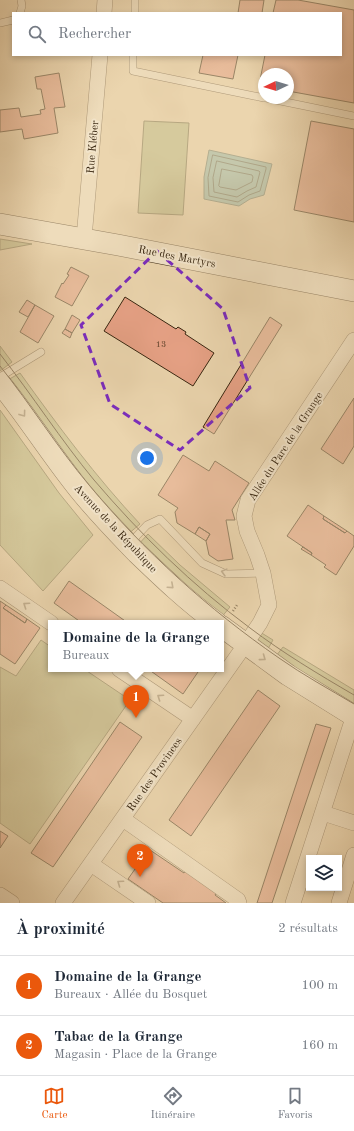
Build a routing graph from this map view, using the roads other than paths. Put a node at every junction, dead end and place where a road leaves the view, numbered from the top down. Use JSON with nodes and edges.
{"nodes":[{"id":1,"x":21,"y":0,"type":"edge"},
{"id":2,"x":105,"y":0,"type":"edge"},
{"id":3,"x":135,"y":0,"type":"edge"},
{"id":4,"x":20,"y":12,"type":"edge"},
{"id":5,"x":104,"y":12,"type":"edge"},
{"id":6,"x":135,"y":12,"type":"edge"},
{"id":7,"x":12,"y":20,"type":"edge"},
{"id":8,"x":0,"y":22,"type":"edge"},
{"id":9,"x":100,"y":56,"type":"edge"},
{"id":10,"x":133,"y":56,"type":"edge"},
{"id":11,"x":258,"y":97,"type":"edge"},
{"id":12,"x":294,"y":104,"type":"edge"},
{"id":13,"x":354,"y":116,"type":"edge"},
{"id":14,"x":0,"y":224,"type":"edge"},
{"id":15,"x":84,"y":238,"type":"junction"},
{"id":16,"x":354,"y":291,"type":"edge"},
{"id":17,"x":354,"y":340,"type":"edge"},
{"id":18,"x":41,"y":352,"type":"dead end"},
{"id":19,"x":0,"y":377,"type":"edge"},
{"id":20,"x":0,"y":383,"type":"edge"},
{"id":21,"x":128,"y":544,"type":"junction"},
{"id":22,"x":263,"y":573,"type":"junction"},
{"id":23,"x":0,"y":588,"type":"edge"},
{"id":24,"x":212,"y":620,"type":"edge"},
{"id":25,"x":48,"y":621,"type":"edge"},
{"id":26,"x":224,"y":628,"type":"edge"},
{"id":27,"x":245,"y":645,"type":"junction"},
{"id":28,"x":123,"y":672,"type":"edge"},
{"id":29,"x":354,"y":716,"type":"edge"},
{"id":30,"x":192,"y":719,"type":"junction"},
{"id":31,"x":323,"y":813,"type":"junction"},
{"id":32,"x":123,"y":819,"type":"junction"},
{"id":33,"x":354,"y":823,"type":"edge"},
{"id":34,"x":354,"y":855,"type":"edge"},
{"id":35,"x":91,"y":864,"type":"junction"},
{"id":36,"x":0,"y":895,"type":"edge"},
{"id":37,"x":12,"y":903,"type":"edge"},
{"id":38,"x":64,"y":903,"type":"edge"},
{"id":39,"x":148,"y":903,"type":"edge"},
{"id":40,"x":239,"y":903,"type":"edge"},
{"id":41,"x":293,"y":903,"type":"edge"},
{"id":42,"x":339,"y":903,"type":"edge"}],
"edges":[{"from":1,"to":4,"type":"lane"},
{"from":2,"to":5,"type":"street"},
{"from":3,"to":6,"type":"lane"},
{"from":7,"to":8,"type":"lane"},
{"from":9,"to":15,"type":"street","name":"Rue Kléber"},
{"from":10,"to":11,"type":"lane"},
{"from":12,"to":13,"type":"lane"},
{"from":14,"to":15,"type":"street","name":"Rue des Martyrs"},
{"from":15,"to":16,"type":"street","name":"Rue des Martyrs"},
{"from":17,"to":22,"type":"street","name":"Allée du Parc de la Grange"},
{"from":18,"to":19,"type":"lane"},
{"from":20,"to":21,"type":"street","name":"Avenue de la République","one_way":true},
{"from":22,"to":21,"type":"lane","one_way":true},
{"from":21,"to":24,"type":"street","name":"Avenue de la République","one_way":true},
{"from":22,"to":27,"type":"street","name":"Allée du Parc de la Grange"},
{"from":25,"to":23,"type":"street","one_way":true},
{"from":26,"to":27,"type":"street"},
{"from":27,"to":29,"type":"street","one_way":true},
{"from":27,"to":30,"type":"street","name":"Rue des Provinces"},
{"from":30,"to":28,"type":"street","one_way":true},
{"from":29,"to":31,"type":"street"},
{"from":30,"to":32,"type":"street","name":"Rue des Provinces"},
{"from":31,"to":33,"type":"street"},
{"from":31,"to":41,"type":"street"},
{"from":32,"to":35,"type":"street","name":"Rue des Provinces"},
{"from":32,"to":40,"type":"street"},
{"from":34,"to":42,"type":"street"},
{"from":35,"to":38,"type":"street","name":"Rue des Provinces"},
{"from":39,"to":35,"type":"street","one_way":true},
{"from":36,"to":37,"type":"street"}]}
